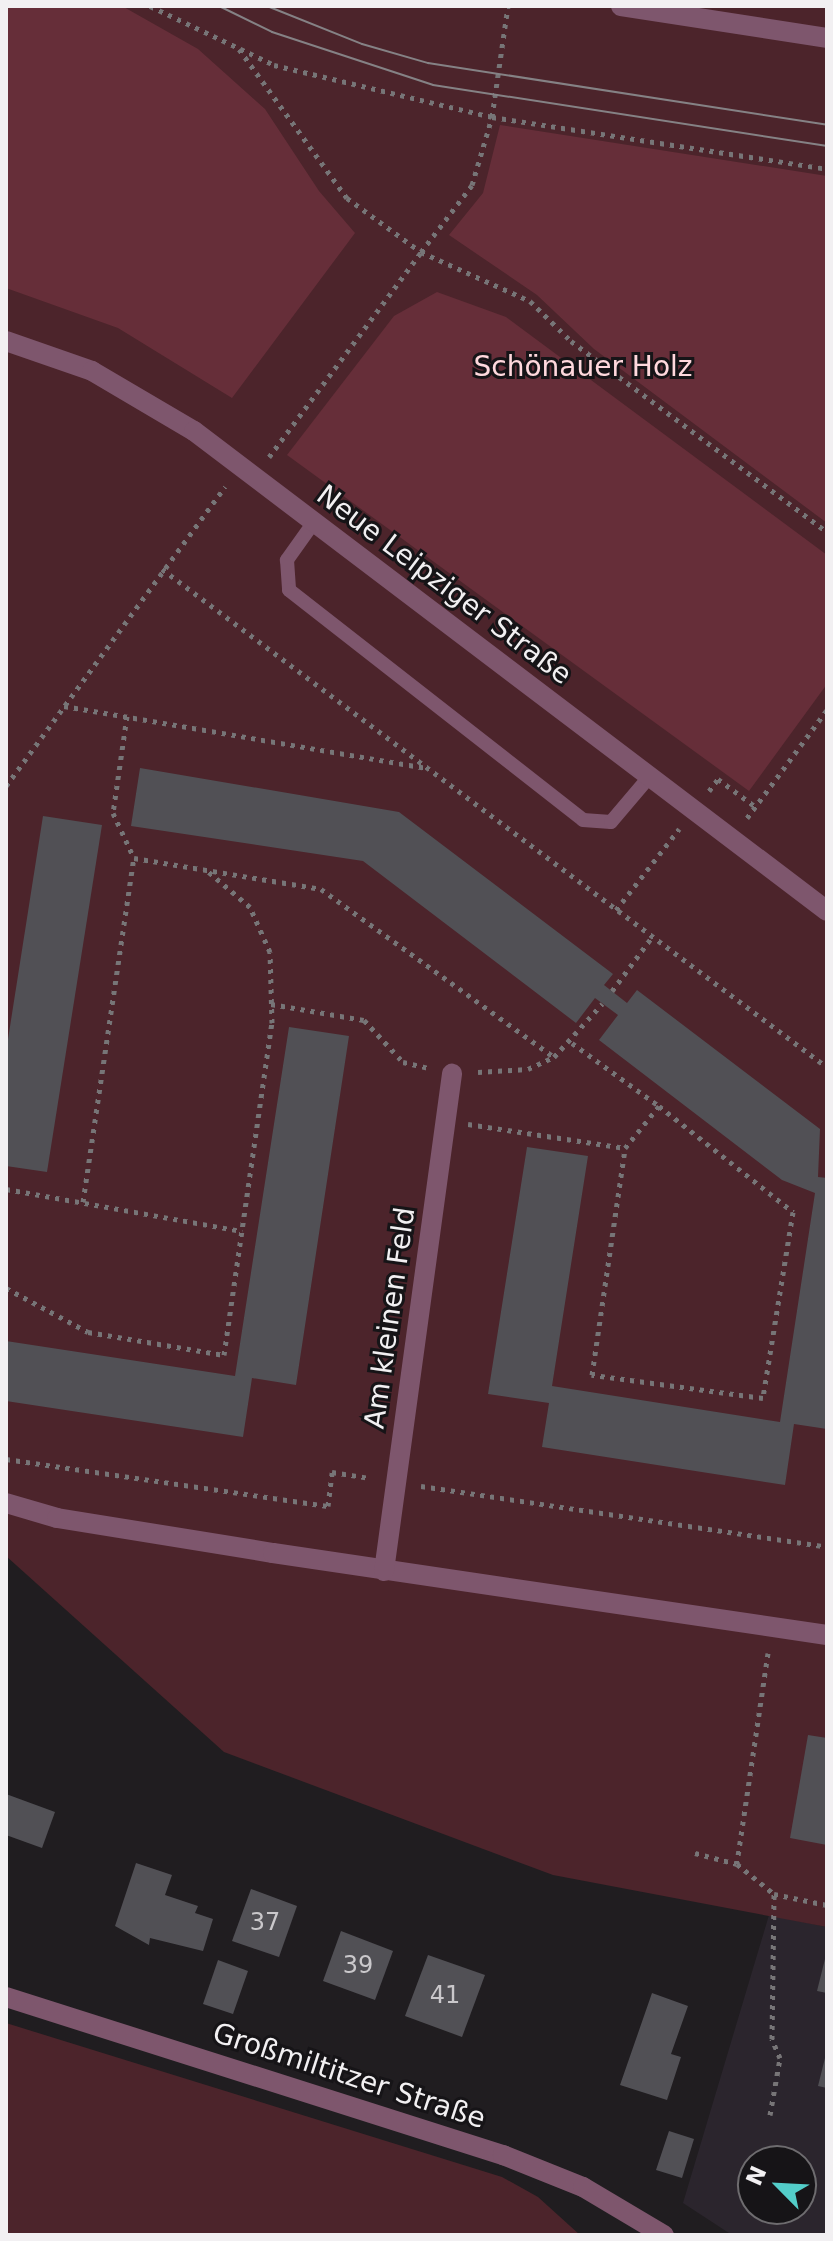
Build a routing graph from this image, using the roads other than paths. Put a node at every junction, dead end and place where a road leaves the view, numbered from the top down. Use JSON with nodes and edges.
{"nodes":[{"id":1,"x":621,"y":6,"type":"edge"},
{"id":2,"x":827,"y":38,"type":"edge"},
{"id":3,"x":6,"y":341,"type":"edge"},
{"id":4,"x":314,"y":522,"type":"junction"},
{"id":5,"x":650,"y":776,"type":"junction"},
{"id":6,"x":827,"y":911,"type":"edge"},
{"id":7,"x":452,"y":1074,"type":"road end"},
{"id":8,"x":6,"y":1503,"type":"edge"},
{"id":9,"x":384,"y":1571,"type":"junction"},
{"id":10,"x":827,"y":1635,"type":"edge"},
{"id":11,"x":6,"y":1997,"type":"edge"},
{"id":12,"x":664,"y":2235,"type":"edge"}],
"edges":[{"from":1,"to":2,"type":"street"},
{"from":3,"to":4,"type":"street","name":"Neue Leipziger Straße"},
{"from":4,"to":5,"type":"street","name":"Neue Leipziger Straße"},
{"from":4,"to":5,"type":"lane"},
{"from":5,"to":6,"type":"street","name":"Neue Leipziger Straße"},
{"from":7,"to":9,"type":"street","name":"Am kleinen Feld"},
{"from":8,"to":9,"type":"street"},
{"from":9,"to":10,"type":"street"},
{"from":11,"to":12,"type":"street","name":"Großmiltitzer Straße"}]}
